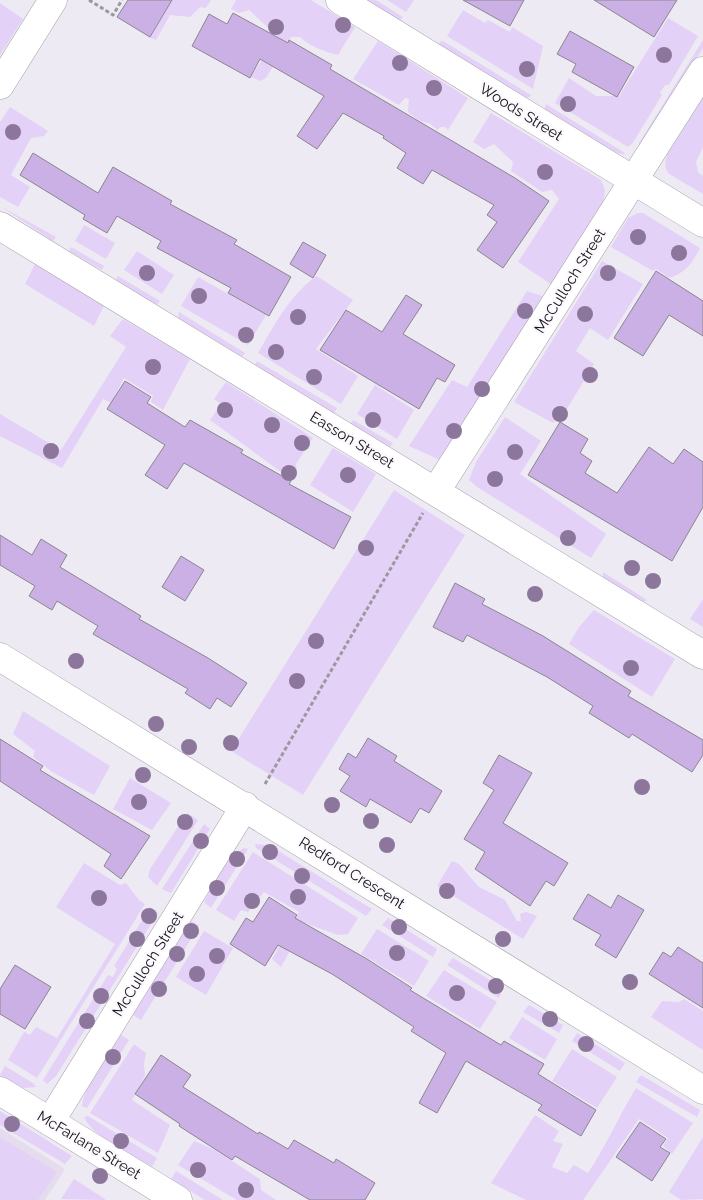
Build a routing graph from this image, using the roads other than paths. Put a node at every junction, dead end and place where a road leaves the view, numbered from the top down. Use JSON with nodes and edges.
{"nodes":[{"id":1,"x":53,"y":0,"type":"edge"},
{"id":2,"x":340,"y":0,"type":"edge"},
{"id":3,"x":703,"y":71,"type":"edge"},
{"id":4,"x":0,"y":85,"type":"edge"},
{"id":5,"x":634,"y":181,"type":"junction"},
{"id":6,"x":703,"y":223,"type":"edge"},
{"id":7,"x":0,"y":226,"type":"edge"},
{"id":8,"x":436,"y":491,"type":"junction"},
{"id":9,"x":703,"y":655,"type":"edge"},
{"id":10,"x":0,"y":657,"type":"edge"},
{"id":11,"x":245,"y":806,"type":"junction"},
{"id":12,"x":703,"y":1090,"type":"edge"},
{"id":13,"x":0,"y":1091,"type":"edge"},
{"id":14,"x":50,"y":1122,"type":"junction"},
{"id":15,"x":178,"y":1200,"type":"edge"}],
"edges":[{"from":1,"to":4,"type":"street"},
{"from":2,"to":5,"type":"street","name":"Woods Street"},
{"from":3,"to":5,"type":"street","name":"McCulloch Street"},
{"from":5,"to":6,"type":"street","name":"Woods Street"},
{"from":5,"to":8,"type":"street","name":"McCulloch Street"},
{"from":7,"to":8,"type":"street","name":"Easson Street"},
{"from":8,"to":9,"type":"street","name":"Easson Street"},
{"from":10,"to":11,"type":"street","name":"Redford Crescent"},
{"from":11,"to":12,"type":"street","name":"Redford Crescent"},
{"from":11,"to":14,"type":"street","name":"McCulloch Street"},
{"from":13,"to":14,"type":"street","name":"McFarlane Street"},
{"from":14,"to":15,"type":"street","name":"McFarlane Street"}]}
